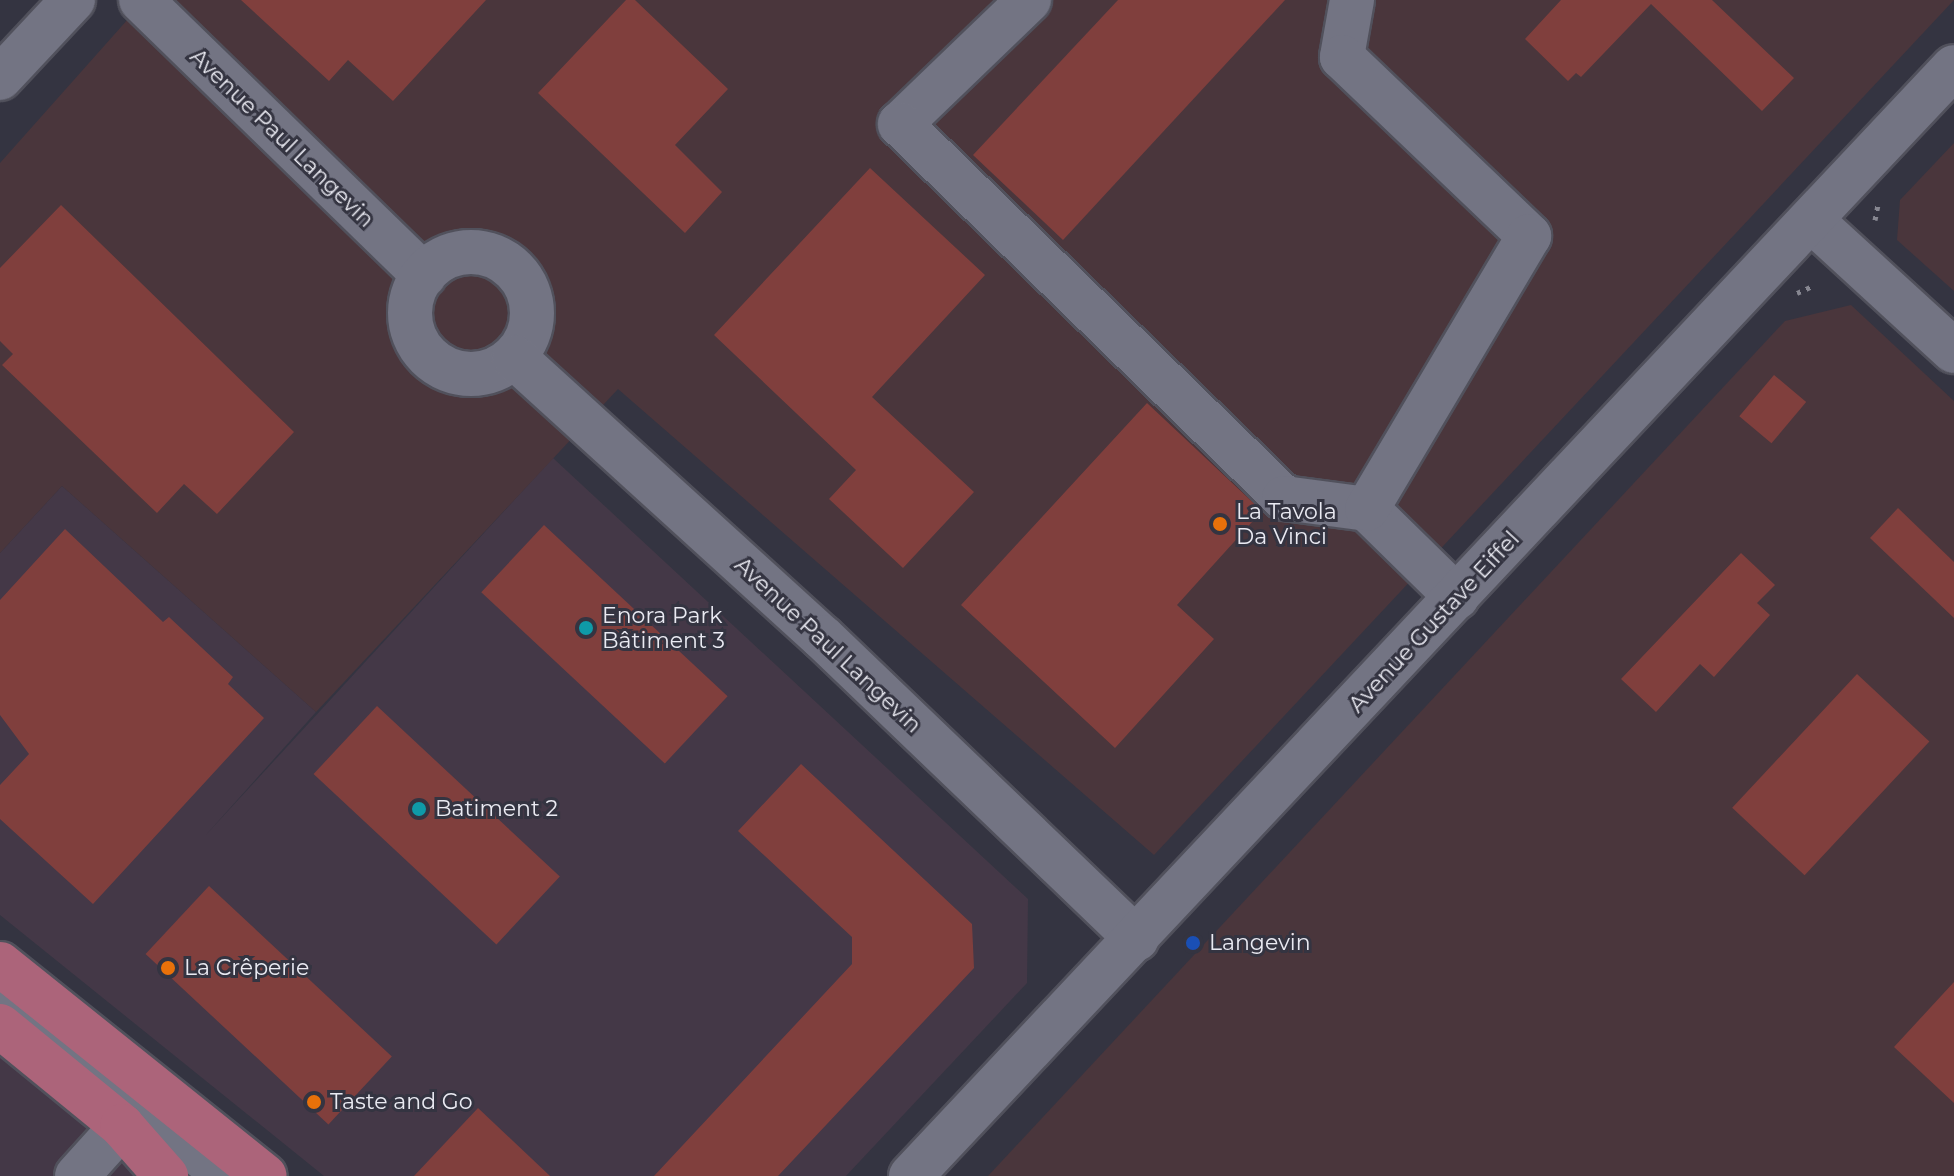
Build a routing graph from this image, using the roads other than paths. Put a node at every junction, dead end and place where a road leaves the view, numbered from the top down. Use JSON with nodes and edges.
{"nodes":[{"id":1,"x":73,"y":0,"type":"edge"},
{"id":2,"x":141,"y":0,"type":"edge"},
{"id":3,"x":1029,"y":0,"type":"edge"},
{"id":4,"x":1352,"y":0,"type":"edge"},
{"id":5,"x":1954,"y":67,"type":"edge"},
{"id":6,"x":0,"y":78,"type":"edge"},
{"id":7,"x":1811,"y":220,"type":"junction"},
{"id":8,"x":424,"y":275,"type":"junction"},
{"id":9,"x":1954,"y":351,"type":"edge"},
{"id":10,"x":514,"y":357,"type":"junction"},
{"id":11,"x":1367,"y":509,"type":"junction"},
{"id":12,"x":1457,"y":597,"type":"junction"},
{"id":13,"x":1137,"y":939,"type":"junction"},
{"id":14,"x":0,"y":964,"type":"edge"},
{"id":15,"x":0,"y":996,"type":"edge"},
{"id":16,"x":0,"y":1026,"type":"edge"},
{"id":17,"x":122,"y":1126,"type":"junction"},
{"id":18,"x":77,"y":1176,"type":"edge"},
{"id":19,"x":166,"y":1176,"type":"edge"},
{"id":20,"x":226,"y":1176,"type":"edge"},
{"id":21,"x":265,"y":1176,"type":"edge"},
{"id":22,"x":911,"y":1176,"type":"edge"}],
"edges":[{"from":1,"to":6,"type":"street"},
{"from":2,"to":8,"type":"street","name":"Avenue Paul Langevin"},
{"from":3,"to":11,"type":"street"},
{"from":4,"to":11,"type":"street"},
{"from":5,"to":7,"type":"street","name":"Avenue Gustave Eiffel"},
{"from":7,"to":9,"type":"street"},
{"from":7,"to":12,"type":"street","name":"Avenue Gustave Eiffel"},
{"from":8,"to":10,"type":"street"},
{"from":8,"to":10,"type":"street"},
{"from":10,"to":13,"type":"street","name":"Avenue Paul Langevin"},
{"from":11,"to":12,"type":"street"},
{"from":12,"to":13,"type":"street","name":"Avenue Gustave Eiffel"},
{"from":13,"to":22,"type":"street","name":"Avenue Gustave Eiffel"},
{"from":14,"to":21,"type":"main road"},
{"from":15,"to":20,"type":"street"},
{"from":16,"to":17,"type":"main road"},
{"from":17,"to":18,"type":"street"},
{"from":17,"to":19,"type":"main road"}]}
